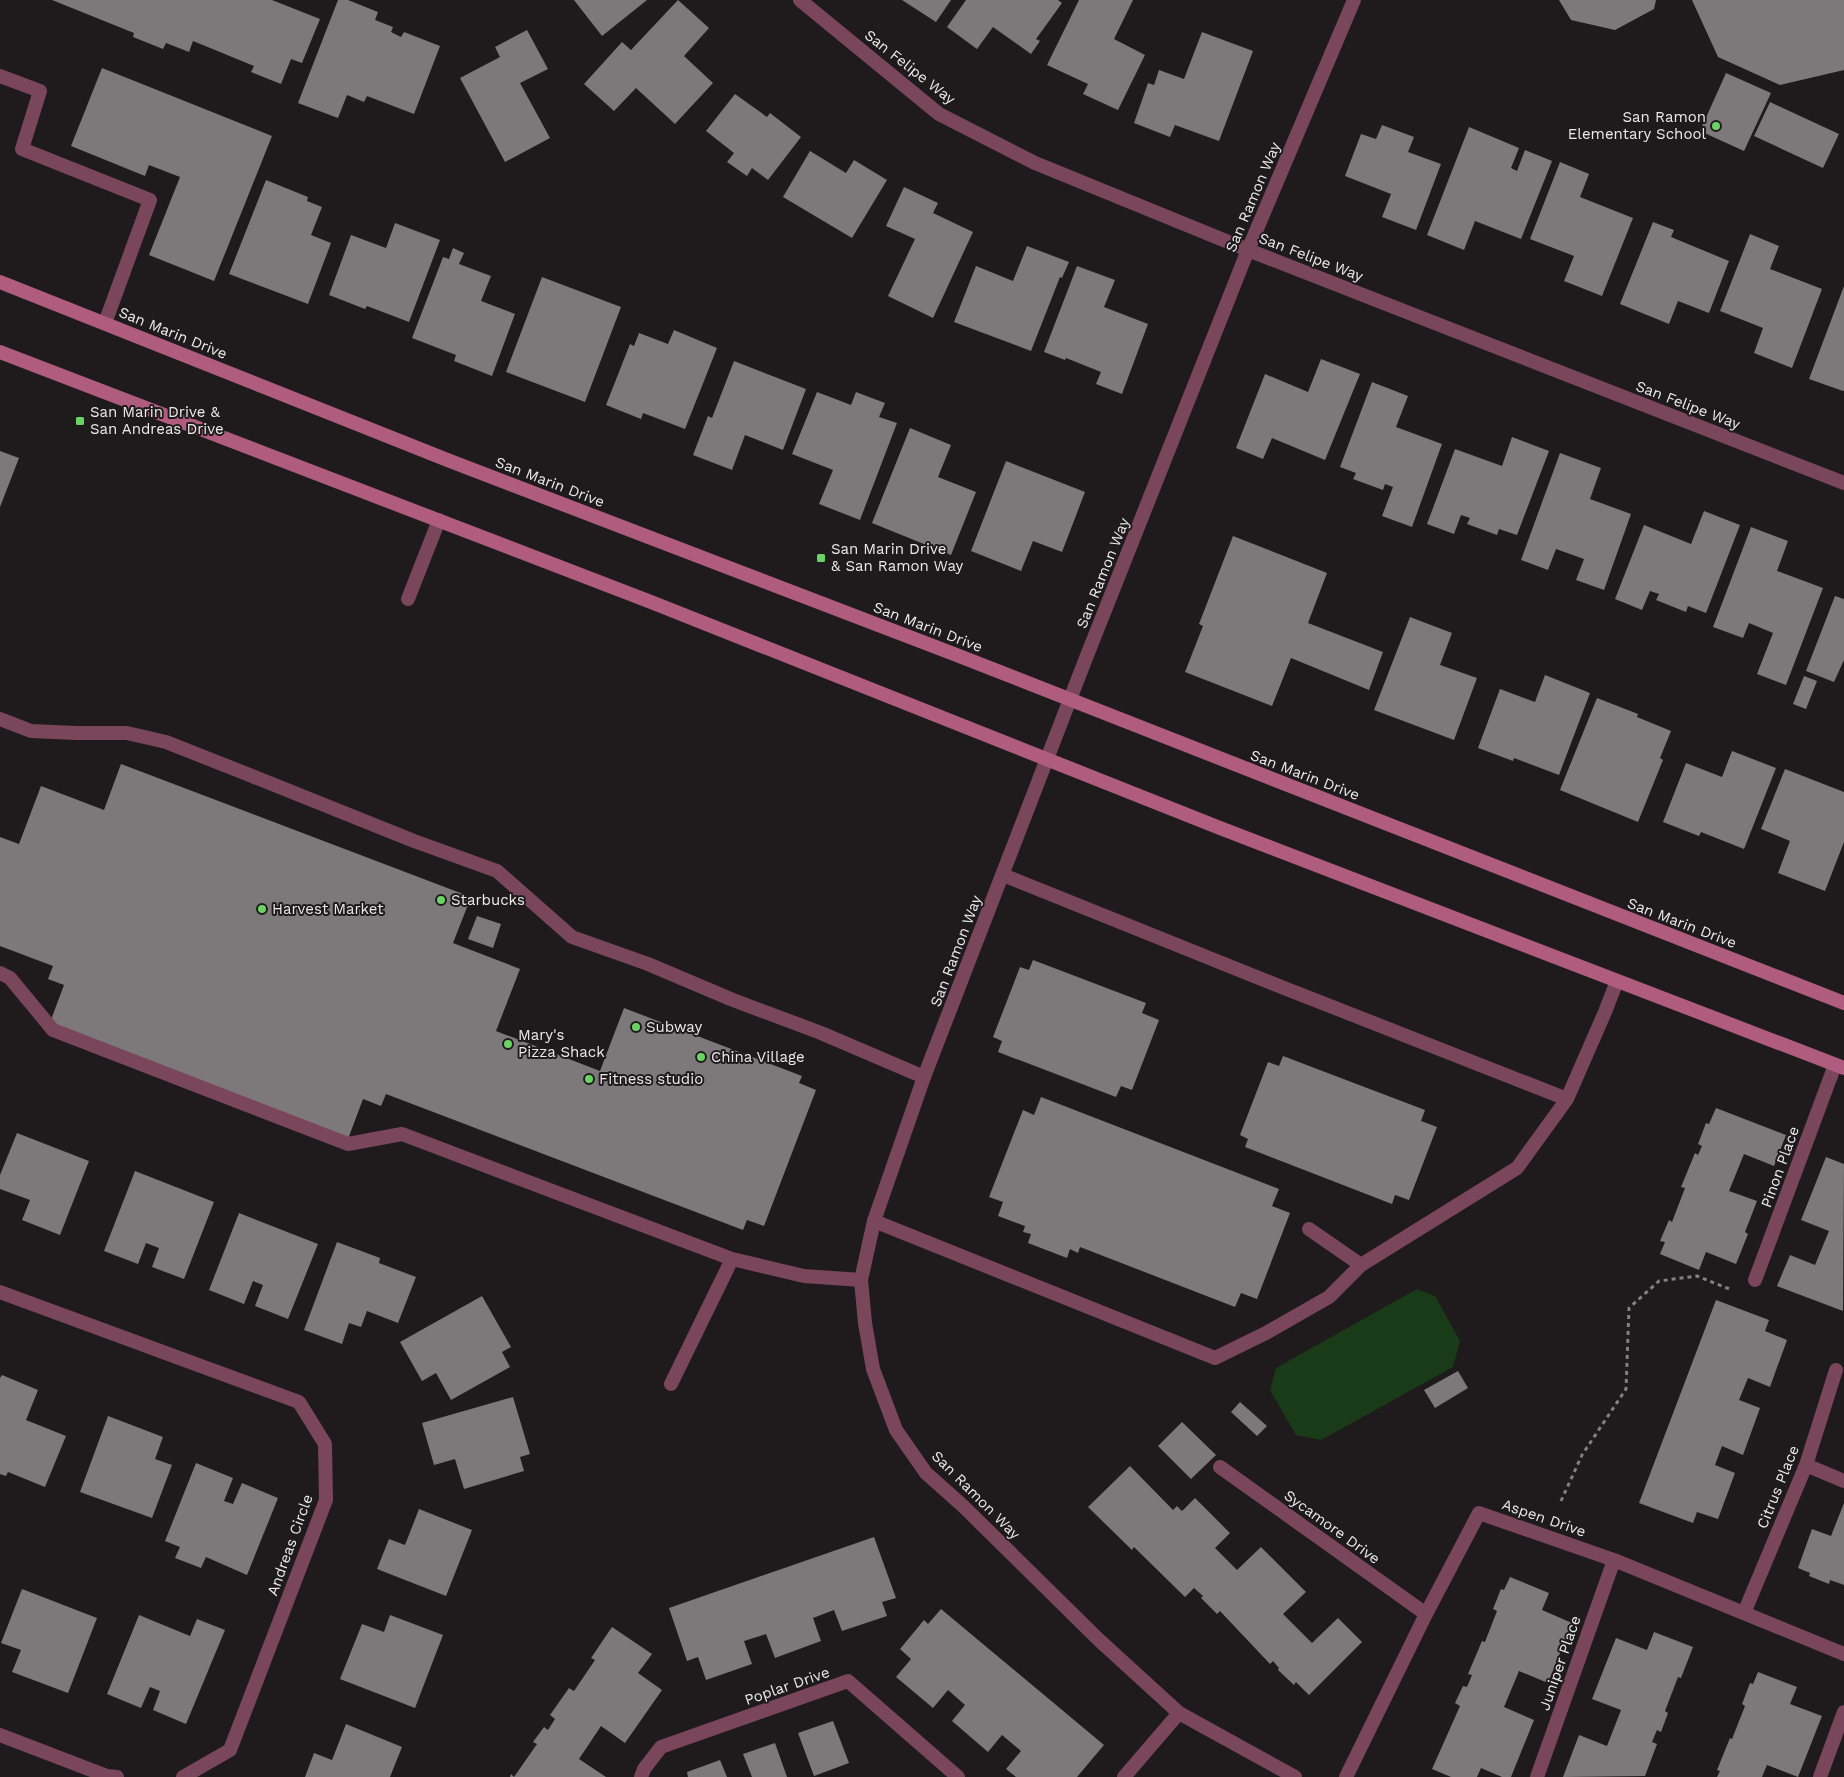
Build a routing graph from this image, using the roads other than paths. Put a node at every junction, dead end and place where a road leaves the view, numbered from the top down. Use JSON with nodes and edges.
{"nodes":[{"id":1,"x":800,"y":0,"type":"edge"},
{"id":2,"x":1354,"y":0,"type":"edge"},
{"id":3,"x":0,"y":76,"type":"edge"},
{"id":4,"x":1248,"y":250,"type":"junction"},
{"id":5,"x":2,"y":281,"type":"edge"},
{"id":6,"x":105,"y":324,"type":"junction"},
{"id":7,"x":0,"y":352,"type":"edge"},
{"id":8,"x":1844,"y":483,"type":"edge"},
{"id":9,"x":439,"y":520,"type":"junction"},
{"id":10,"x":408,"y":598,"type":"dead end"},
{"id":11,"x":1070,"y":700,"type":"junction"},
{"id":12,"x":0,"y":719,"type":"edge"},
{"id":13,"x":1048,"y":761,"type":"junction"},
{"id":14,"x":1003,"y":875,"type":"junction"},
{"id":15,"x":0,"y":973,"type":"edge"},
{"id":16,"x":1617,"y":981,"type":"junction"},
{"id":17,"x":1844,"y":1003,"type":"edge"},
{"id":18,"x":1840,"y":1066,"type":"edge"},
{"id":19,"x":924,"y":1077,"type":"junction"},
{"id":20,"x":1567,"y":1099,"type":"junction"},
{"id":21,"x":874,"y":1221,"type":"junction"},
{"id":22,"x":1309,"y":1229,"type":"dead end"},
{"id":23,"x":732,"y":1259,"type":"junction"},
{"id":24,"x":1361,"y":1265,"type":"junction"},
{"id":25,"x":861,"y":1280,"type":"junction"},
{"id":26,"x":1755,"y":1280,"type":"road end"},
{"id":27,"x":0,"y":1292,"type":"edge"},
{"id":28,"x":1836,"y":1370,"type":"dead end"},
{"id":29,"x":671,"y":1384,"type":"dead end"},
{"id":30,"x":1806,"y":1465,"type":"junction"},
{"id":31,"x":1220,"y":1467,"type":"dead end"},
{"id":32,"x":1844,"y":1480,"type":"edge"},
{"id":33,"x":1614,"y":1560,"type":"junction"},
{"id":34,"x":1744,"y":1613,"type":"junction"},
{"id":35,"x":1426,"y":1614,"type":"junction"},
{"id":36,"x":1844,"y":1654,"type":"edge"},
{"id":37,"x":1179,"y":1712,"type":"junction"},
{"id":38,"x":1844,"y":1712,"type":"edge"},
{"id":39,"x":0,"y":1735,"type":"edge"},
{"id":40,"x":117,"y":1777,"type":"edge"},
{"id":41,"x":182,"y":1777,"type":"edge"},
{"id":42,"x":642,"y":1777,"type":"edge"},
{"id":43,"x":958,"y":1777,"type":"edge"},
{"id":44,"x":1124,"y":1777,"type":"edge"},
{"id":45,"x":1295,"y":1777,"type":"edge"},
{"id":46,"x":1346,"y":1777,"type":"edge"},
{"id":47,"x":1537,"y":1777,"type":"edge"},
{"id":48,"x":1820,"y":1777,"type":"edge"}],
"edges":[{"from":1,"to":4,"type":"street","name":"San Felipe Way"},
{"from":2,"to":4,"type":"street","name":"San Ramon Way"},
{"from":3,"to":6,"type":"street"},
{"from":4,"to":8,"type":"street","name":"San Felipe Way"},
{"from":4,"to":11,"type":"street","name":"San Ramon Way"},
{"from":5,"to":6,"type":"main road","name":"San Marin Drive"},
{"from":6,"to":11,"type":"main road","name":"San Marin Drive"},
{"from":7,"to":9,"type":"main road"},
{"from":9,"to":10,"type":"street"},
{"from":9,"to":13,"type":"main road"},
{"from":11,"to":13,"type":"street","name":"San Ramon Way"},
{"from":11,"to":17,"type":"main road","name":"San Marin Drive"},
{"from":12,"to":19,"type":"street"},
{"from":13,"to":14,"type":"street","name":"San Ramon Way"},
{"from":13,"to":16,"type":"main road"},
{"from":14,"to":19,"type":"street","name":"San Ramon Way"},
{"from":14,"to":20,"type":"street"},
{"from":15,"to":23,"type":"street"},
{"from":16,"to":18,"type":"main road"},
{"from":16,"to":20,"type":"street"},
{"from":18,"to":26,"type":"street","name":"Pinon Place"},
{"from":19,"to":21,"type":"street","name":"San Ramon Way"},
{"from":20,"to":24,"type":"street"},
{"from":21,"to":24,"type":"street"},
{"from":21,"to":25,"type":"street","name":"San Ramon Way"},
{"from":22,"to":24,"type":"street"},
{"from":23,"to":25,"type":"street"},
{"from":23,"to":29,"type":"street"},
{"from":25,"to":37,"type":"street","name":"San Ramon Way"},
{"from":27,"to":41,"type":"street","name":"Andreas Circle"},
{"from":28,"to":30,"type":"street","name":"Citrus Place"},
{"from":30,"to":32,"type":"street"},
{"from":30,"to":34,"type":"street","name":"Citrus Place"},
{"from":31,"to":35,"type":"street","name":"Sycamore Drive"},
{"from":33,"to":34,"type":"street","name":"Aspen Drive"},
{"from":33,"to":35,"type":"street","name":"Aspen Drive"},
{"from":33,"to":47,"type":"street","name":"Juniper Place"},
{"from":34,"to":36,"type":"street","name":"Aspen Drive"},
{"from":35,"to":46,"type":"street","name":"Aspen Drive"},
{"from":37,"to":44,"type":"street"},
{"from":37,"to":45,"type":"street","name":"San Ramon Way"},
{"from":38,"to":48,"type":"street"},
{"from":39,"to":40,"type":"street"},
{"from":42,"to":43,"type":"street","name":"Poplar Drive"}]}
